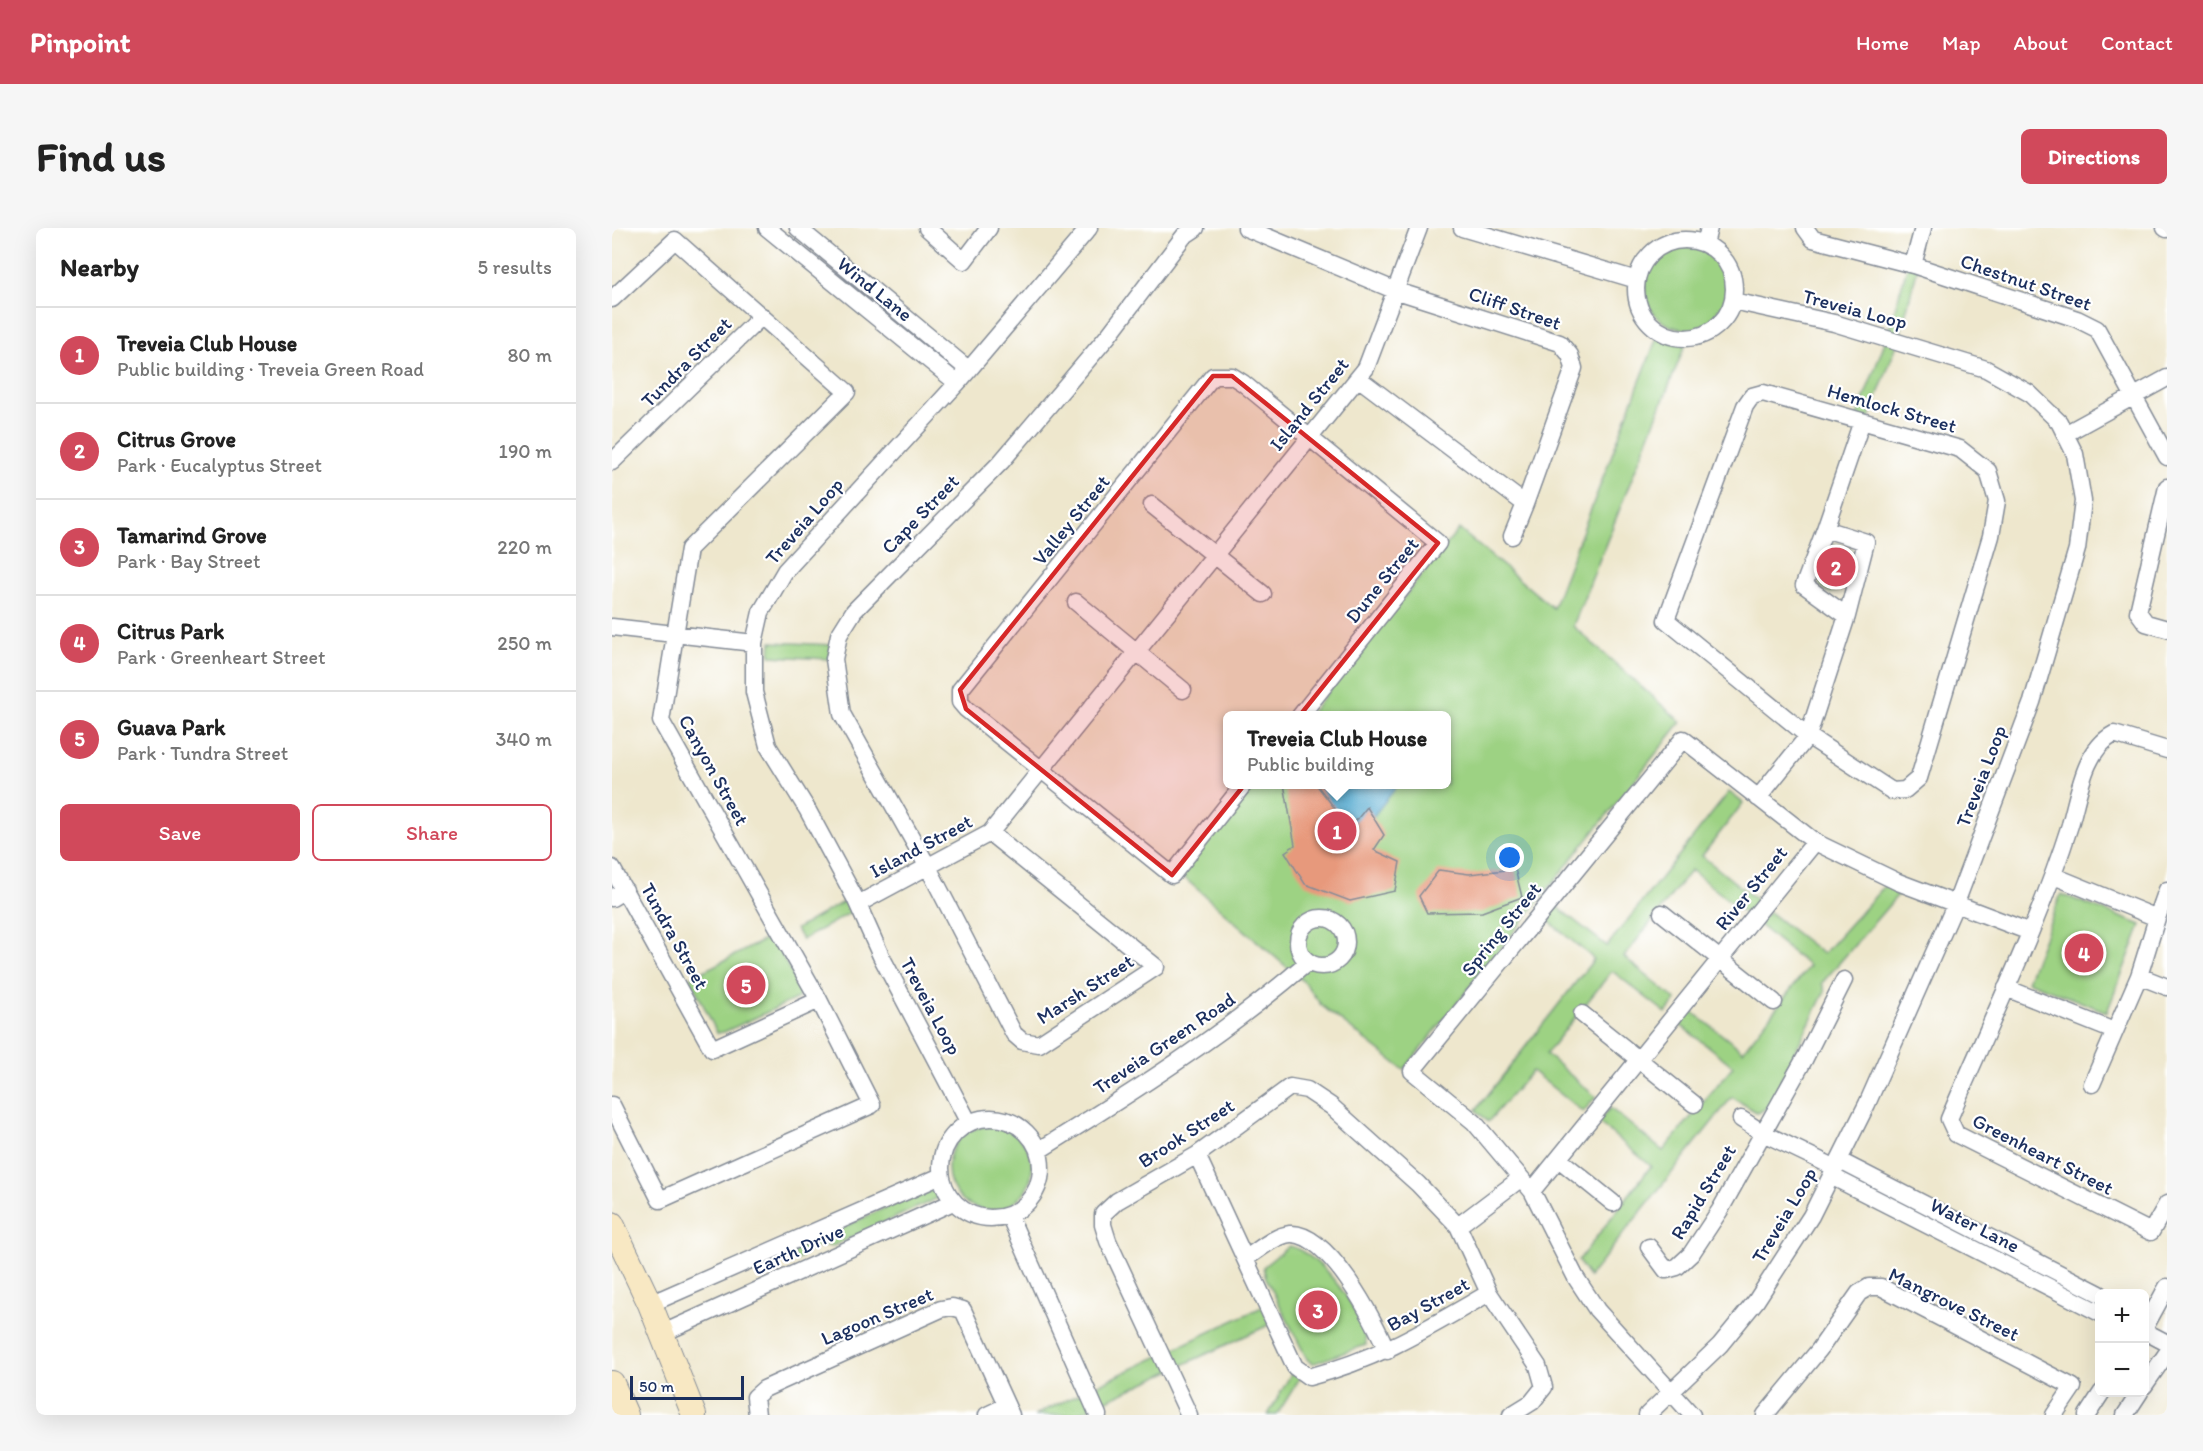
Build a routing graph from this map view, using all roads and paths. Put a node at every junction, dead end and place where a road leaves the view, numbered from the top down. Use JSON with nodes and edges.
{"nodes":[{"id":1,"x":767,"y":228,"type":"edge"},
{"id":2,"x":798,"y":228,"type":"edge"},
{"id":3,"x":927,"y":228,"type":"edge"},
{"id":4,"x":989,"y":228,"type":"edge"},
{"id":5,"x":1089,"y":228,"type":"edge"},
{"id":6,"x":1196,"y":228,"type":"edge"},
{"id":7,"x":1246,"y":228,"type":"edge"},
{"id":8,"x":1419,"y":228,"type":"edge"},
{"id":9,"x":1462,"y":228,"type":"edge"},
{"id":10,"x":1805,"y":228,"type":"edge"},
{"id":11,"x":1923,"y":228,"type":"edge"},
{"id":12,"x":1685,"y":234,"type":"edge"},
{"id":13,"x":1707,"y":236,"type":"edge"},
{"id":14,"x":1913,"y":265,"type":"junction"},
{"id":15,"x":1637,"y":280,"type":"junction"},
{"id":16,"x":1394,"y":290,"type":"junction"},
{"id":17,"x":612,"y":299,"type":"edge"},
{"id":18,"x":1733,"y":301,"type":"junction"},
{"id":19,"x":762,"y":316,"type":"junction"},
{"id":20,"x":969,"y":370,"type":"junction"},
{"id":21,"x":1358,"y":378,"type":"junction"},
{"id":22,"x":2167,"y":378,"type":"edge"},
{"id":23,"x":957,"y":383,"type":"junction"},
{"id":24,"x":2134,"y":397,"type":"junction"},
{"id":25,"x":1862,"y":421,"type":"junction"},
{"id":26,"x":2065,"y":434,"type":"junction"},
{"id":27,"x":1310,"y":438,"type":"junction"},
{"id":28,"x":2167,"y":457,"type":"edge"},
{"id":29,"x":612,"y":462,"type":"edge"},
{"id":30,"x":2167,"y":487,"type":"edge"},
{"id":31,"x":1525,"y":504,"type":"junction"},
{"id":32,"x":1152,"y":506,"type":"dead end"},
{"id":33,"x":1825,"y":529,"type":"junction"},
{"id":34,"x":1512,"y":536,"type":"dead end"},
{"id":35,"x":1214,"y":555,"type":"junction"},
{"id":36,"x":1263,"y":594,"type":"dead end"},
{"id":37,"x":1076,"y":602,"type":"dead end"},
{"id":38,"x":1847,"y":616,"type":"junction"},
{"id":39,"x":612,"y":627,"type":"edge"},
{"id":40,"x":2167,"y":629,"type":"edge"},
{"id":41,"x":674,"y":634,"type":"junction"},
{"id":42,"x":754,"y":643,"type":"junction"},
{"id":43,"x":1136,"y":654,"type":"junction"},
{"id":44,"x":1183,"y":690,"type":"dead end"},
{"id":45,"x":1304,"y":711,"type":"edge"},
{"id":46,"x":1808,"y":736,"type":"junction"},
{"id":47,"x":2167,"y":750,"type":"edge"},
{"id":48,"x":1042,"y":769,"type":"junction"},
{"id":49,"x":1240,"y":789,"type":"edge"},
{"id":50,"x":1758,"y":798,"type":"junction"},
{"id":51,"x":990,"y":833,"type":"junction"},
{"id":52,"x":1815,"y":842,"type":"junction"},
{"id":53,"x":928,"y":867,"type":"junction"},
{"id":54,"x":612,"y":868,"type":"edge"},
{"id":55,"x":2054,"y":876,"type":"junction"},
{"id":56,"x":2167,"y":890,"type":"edge"},
{"id":57,"x":619,"y":894,"type":"edge"},
{"id":58,"x":1956,"y":903,"type":"junction"},
{"id":59,"x":858,"y":904,"type":"junction"},
{"id":60,"x":1662,"y":913,"type":"dead end"},
{"id":61,"x":2157,"y":918,"type":"junction"},
{"id":62,"x":2030,"y":932,"type":"junction"},
{"id":63,"x":1304,"y":958,"type":"dead end"},
{"id":64,"x":1719,"y":961,"type":"junction"},
{"id":65,"x":2139,"y":976,"type":"junction"},
{"id":66,"x":1844,"y":980,"type":"dead end"},
{"id":67,"x":2167,"y":987,"type":"edge"},
{"id":68,"x":2007,"y":988,"type":"junction"},
{"id":69,"x":819,"y":1000,"type":"junction"},
{"id":70,"x":1774,"y":1002,"type":"dead end"},
{"id":71,"x":1582,"y":1014,"type":"dead end"},
{"id":72,"x":2114,"y":1031,"type":"junction"},
{"id":73,"x":1639,"y":1059,"type":"junction"},
{"id":74,"x":2092,"y":1084,"type":"dead end"},
{"id":75,"x":1694,"y":1104,"type":"dead end"},
{"id":76,"x":612,"y":1105,"type":"edge"},
{"id":77,"x":1741,"y":1119,"type":"dead end"},
{"id":78,"x":969,"y":1123,"type":"junction"},
{"id":79,"x":1763,"y":1133,"type":"junction"},
{"id":80,"x":1036,"y":1146,"type":"junction"},
{"id":81,"x":1197,"y":1155,"type":"junction"},
{"id":82,"x":1560,"y":1160,"type":"junction"},
{"id":83,"x":1835,"y":1169,"type":"junction"},
{"id":84,"x":940,"y":1176,"type":"junction"},
{"id":85,"x":1526,"y":1185,"type":"junction"},
{"id":86,"x":953,"y":1202,"type":"junction"},
{"id":87,"x":1613,"y":1203,"type":"dead end"},
{"id":88,"x":2167,"y":1204,"type":"edge"},
{"id":89,"x":1009,"y":1215,"type":"junction"},
{"id":90,"x":612,"y":1224,"type":"edge"},
{"id":91,"x":1458,"y":1226,"type":"junction"},
{"id":92,"x":1649,"y":1247,"type":"dead end"},
{"id":93,"x":1246,"y":1258,"type":"junction"},
{"id":94,"x":2167,"y":1287,"type":"edge"},
{"id":95,"x":2095,"y":1292,"type":"edge"},
{"id":96,"x":1489,"y":1293,"type":"junction"},
{"id":97,"x":650,"y":1304,"type":"junction"},
{"id":98,"x":2095,"y":1310,"type":"edge"},
{"id":99,"x":2149,"y":1322,"type":"edge"},
{"id":100,"x":2149,"y":1332,"type":"edge"},
{"id":101,"x":661,"y":1334,"type":"junction"},
{"id":102,"x":2167,"y":1343,"type":"edge"},
{"id":103,"x":1387,"y":1351,"type":"junction"},
{"id":104,"x":2167,"y":1353,"type":"edge"},
{"id":105,"x":2149,"y":1380,"type":"edge"},
{"id":106,"x":612,"y":1383,"type":"edge"},
{"id":107,"x":1672,"y":1394,"type":"junction"},
{"id":108,"x":2099,"y":1397,"type":"edge"},
{"id":109,"x":2137,"y":1397,"type":"edge"},
{"id":110,"x":1008,"y":1411,"type":"edge"},
{"id":111,"x":1771,"y":1413,"type":"edge"},
{"id":112,"x":626,"y":1415,"type":"edge"},
{"id":113,"x":693,"y":1415,"type":"edge"},
{"id":114,"x":758,"y":1415,"type":"edge"},
{"id":115,"x":987,"y":1415,"type":"edge"},
{"id":116,"x":1098,"y":1415,"type":"edge"},
{"id":117,"x":1189,"y":1415,"type":"edge"},
{"id":118,"x":1511,"y":1415,"type":"edge"},
{"id":119,"x":1647,"y":1415,"type":"edge"},
{"id":120,"x":1692,"y":1415,"type":"edge"},
{"id":121,"x":2054,"y":1415,"type":"edge"},
{"id":122,"x":2087,"y":1415,"type":"edge"},
{"id":123,"x":2125,"y":1415,"type":"edge"}],
"edges":[{"from":1,"to":23,"type":"street","name":"Wind Lane"},
{"from":2,"to":20,"type":"street","name":"Wind Lane"},
{"from":3,"to":4,"type":"street"},
{"from":5,"to":20,"type":"street","name":"Treveia Loop"},
{"from":6,"to":53,"type":"street","name":"Cape Street"},
{"from":7,"to":16,"type":"street"},
{"from":8,"to":16,"type":"street","name":"Island Street"},
{"from":9,"to":15,"type":"street"},
{"from":10,"to":14,"type":"street","name":"Chestnut Street"},
{"from":11,"to":14,"type":"street"},
{"from":12,"to":13,"type":"street"},
{"from":12,"to":15,"type":"street"},
{"from":13,"to":18,"type":"street"},
{"from":14,"to":24,"type":"street","name":"Chestnut Street"},
{"from":15,"to":18,"type":"street"},
{"from":16,"to":21,"type":"street","name":"Island Street"},
{"from":16,"to":31,"type":"street","name":"Cliff Street"},
{"from":17,"to":19,"type":"street","name":"Canyon Street"},
{"from":18,"to":26,"type":"street","name":"Treveia Loop"},
{"from":19,"to":29,"type":"street","name":"Tundra Street"},
{"from":19,"to":41,"type":"street","name":"Canyon Street"},
{"from":20,"to":23,"type":"street","name":"Treveia Loop"},
{"from":21,"to":27,"type":"street","name":"Island Street"},
{"from":21,"to":31,"type":"street"},
{"from":22,"to":24,"type":"street"},
{"from":23,"to":42,"type":"street","name":"Treveia Loop"},
{"from":24,"to":26,"type":"street"},
{"from":24,"to":28,"type":"street","name":"Chestnut Street"},
{"from":25,"to":33,"type":"street"},
{"from":25,"to":46,"type":"street","name":"Hemlock Street"},
{"from":25,"to":46,"type":"street","name":"Hemlock Street"},
{"from":26,"to":58,"type":"street","name":"Treveia Loop"},
{"from":27,"to":35,"type":"street","name":"Island Street"},
{"from":27,"to":45,"type":"street","name":"Dune Street"},
{"from":27,"to":48,"type":"street","name":"Valley Street"},
{"from":30,"to":40,"type":"street"},
{"from":31,"to":34,"type":"street","name":"Cliff Street"},
{"from":32,"to":35,"type":"street"},
{"from":33,"to":38,"type":"street"},
{"from":33,"to":38,"type":"street"},
{"from":35,"to":36,"type":"street"},
{"from":35,"to":43,"type":"street","name":"Island Street"},
{"from":37,"to":43,"type":"street"},
{"from":38,"to":46,"type":"street"},
{"from":39,"to":41,"type":"street"},
{"from":41,"to":42,"type":"street"},
{"from":41,"to":69,"type":"street","name":"Canyon Street"},
{"from":42,"to":59,"type":"street","name":"Treveia Loop"},
{"from":43,"to":44,"type":"street"},
{"from":43,"to":48,"type":"street","name":"Island Street"},
{"from":46,"to":50,"type":"street"},
{"from":47,"to":55,"type":"street","name":"Greenheart Street"},
{"from":48,"to":49,"type":"street"},
{"from":48,"to":51,"type":"street","name":"Island Street"},
{"from":50,"to":52,"type":"street","name":"Spring Street"},
{"from":50,"to":85,"type":"street","name":"Spring Street"},
{"from":51,"to":53,"type":"street","name":"Island Street"},
{"from":51,"to":53,"type":"street","name":"Marsh Street"},
{"from":52,"to":58,"type":"street","name":"Spring Street"},
{"from":52,"to":64,"type":"street","name":"River Street"},
{"from":53,"to":59,"type":"street","name":"Island Street"},
{"from":54,"to":57,"type":"street","name":"Tundra Street"},
{"from":55,"to":61,"type":"street"},
{"from":55,"to":62,"type":"street","name":"Greenheart Street"},
{"from":56,"to":61,"type":"street"},
{"from":57,"to":69,"type":"street","name":"Tundra Street"},
{"from":58,"to":62,"type":"street"},
{"from":58,"to":83,"type":"street","name":"Treveia Loop"},
{"from":59,"to":78,"type":"street","name":"Treveia Loop"},
{"from":60,"to":64,"type":"street","name":"River Street"},
{"from":61,"to":65,"type":"street"},
{"from":62,"to":68,"type":"street","name":"Greenheart Street"},
{"from":63,"to":80,"type":"street","name":"Treveia Green Road"},
{"from":64,"to":70,"type":"street","name":"River Street"},
{"from":64,"to":73,"type":"street","name":"River Street"},
{"from":65,"to":67,"type":"street"},
{"from":65,"to":72,"type":"street"},
{"from":66,"to":79,"type":"street","name":"Rapid Street"},
{"from":68,"to":72,"type":"street"},
{"from":68,"to":88,"type":"street","name":"Greenheart Street"},
{"from":69,"to":76,"type":"street","name":"Canyon Street"},
{"from":71,"to":73,"type":"street"},
{"from":72,"to":74,"type":"street"},
{"from":73,"to":75,"type":"street"},
{"from":73,"to":82,"type":"street","name":"River Street"},
{"from":77,"to":79,"type":"street","name":"Rapid Street"},
{"from":78,"to":80,"type":"street"},
{"from":78,"to":84,"type":"street"},
{"from":79,"to":83,"type":"street","name":"Rapid Street"},
{"from":79,"to":92,"type":"street","name":"Rapid Street"},
{"from":80,"to":89,"type":"street"},
{"from":81,"to":91,"type":"street","name":"Brook Street"},
{"from":81,"to":93,"type":"street","name":"Bay Street"},
{"from":81,"to":117,"type":"street","name":"Brook Street"},
{"from":82,"to":85,"type":"street","name":"River Street"},
{"from":82,"to":87,"type":"street"},
{"from":83,"to":95,"type":"street","name":"Water Lane"},
{"from":83,"to":98,"type":"street","name":"Water Lane"},
{"from":83,"to":107,"type":"street","name":"Treveia Loop"},
{"from":84,"to":86,"type":"street"},
{"from":84,"to":97,"type":"street","name":"Earth Drive"},
{"from":85,"to":91,"type":"street"},
{"from":85,"to":107,"type":"street","name":"Spring Street"},
{"from":86,"to":89,"type":"street"},
{"from":86,"to":101,"type":"street","name":"Earth Drive"},
{"from":89,"to":116,"type":"street"},
{"from":90,"to":97,"type":"street"},
{"from":91,"to":96,"type":"street","name":"Brook Street"},
{"from":93,"to":103,"type":"street","name":"Bay Street"},
{"from":93,"to":103,"type":"street","name":"Bay Street"},
{"from":94,"to":99,"type":"street"},
{"from":96,"to":103,"type":"street","name":"Bay Street"},
{"from":96,"to":118,"type":"street","name":"Brook Street"},
{"from":97,"to":101,"type":"street"},
{"from":100,"to":102,"type":"street"},
{"from":101,"to":113,"type":"street"},
{"from":104,"to":105,"type":"street"},
{"from":106,"to":112,"type":"street"},
{"from":107,"to":119,"type":"street","name":"Treveia Loop"},
{"from":107,"to":120,"type":"street"},
{"from":108,"to":122,"type":"street"},
{"from":109,"to":123,"type":"street"},
{"from":110,"to":114,"type":"street","name":"Lagoon Street"},
{"from":110,"to":115,"type":"street"},
{"from":111,"to":121,"type":"street","name":"Mangrove Street"}]}
